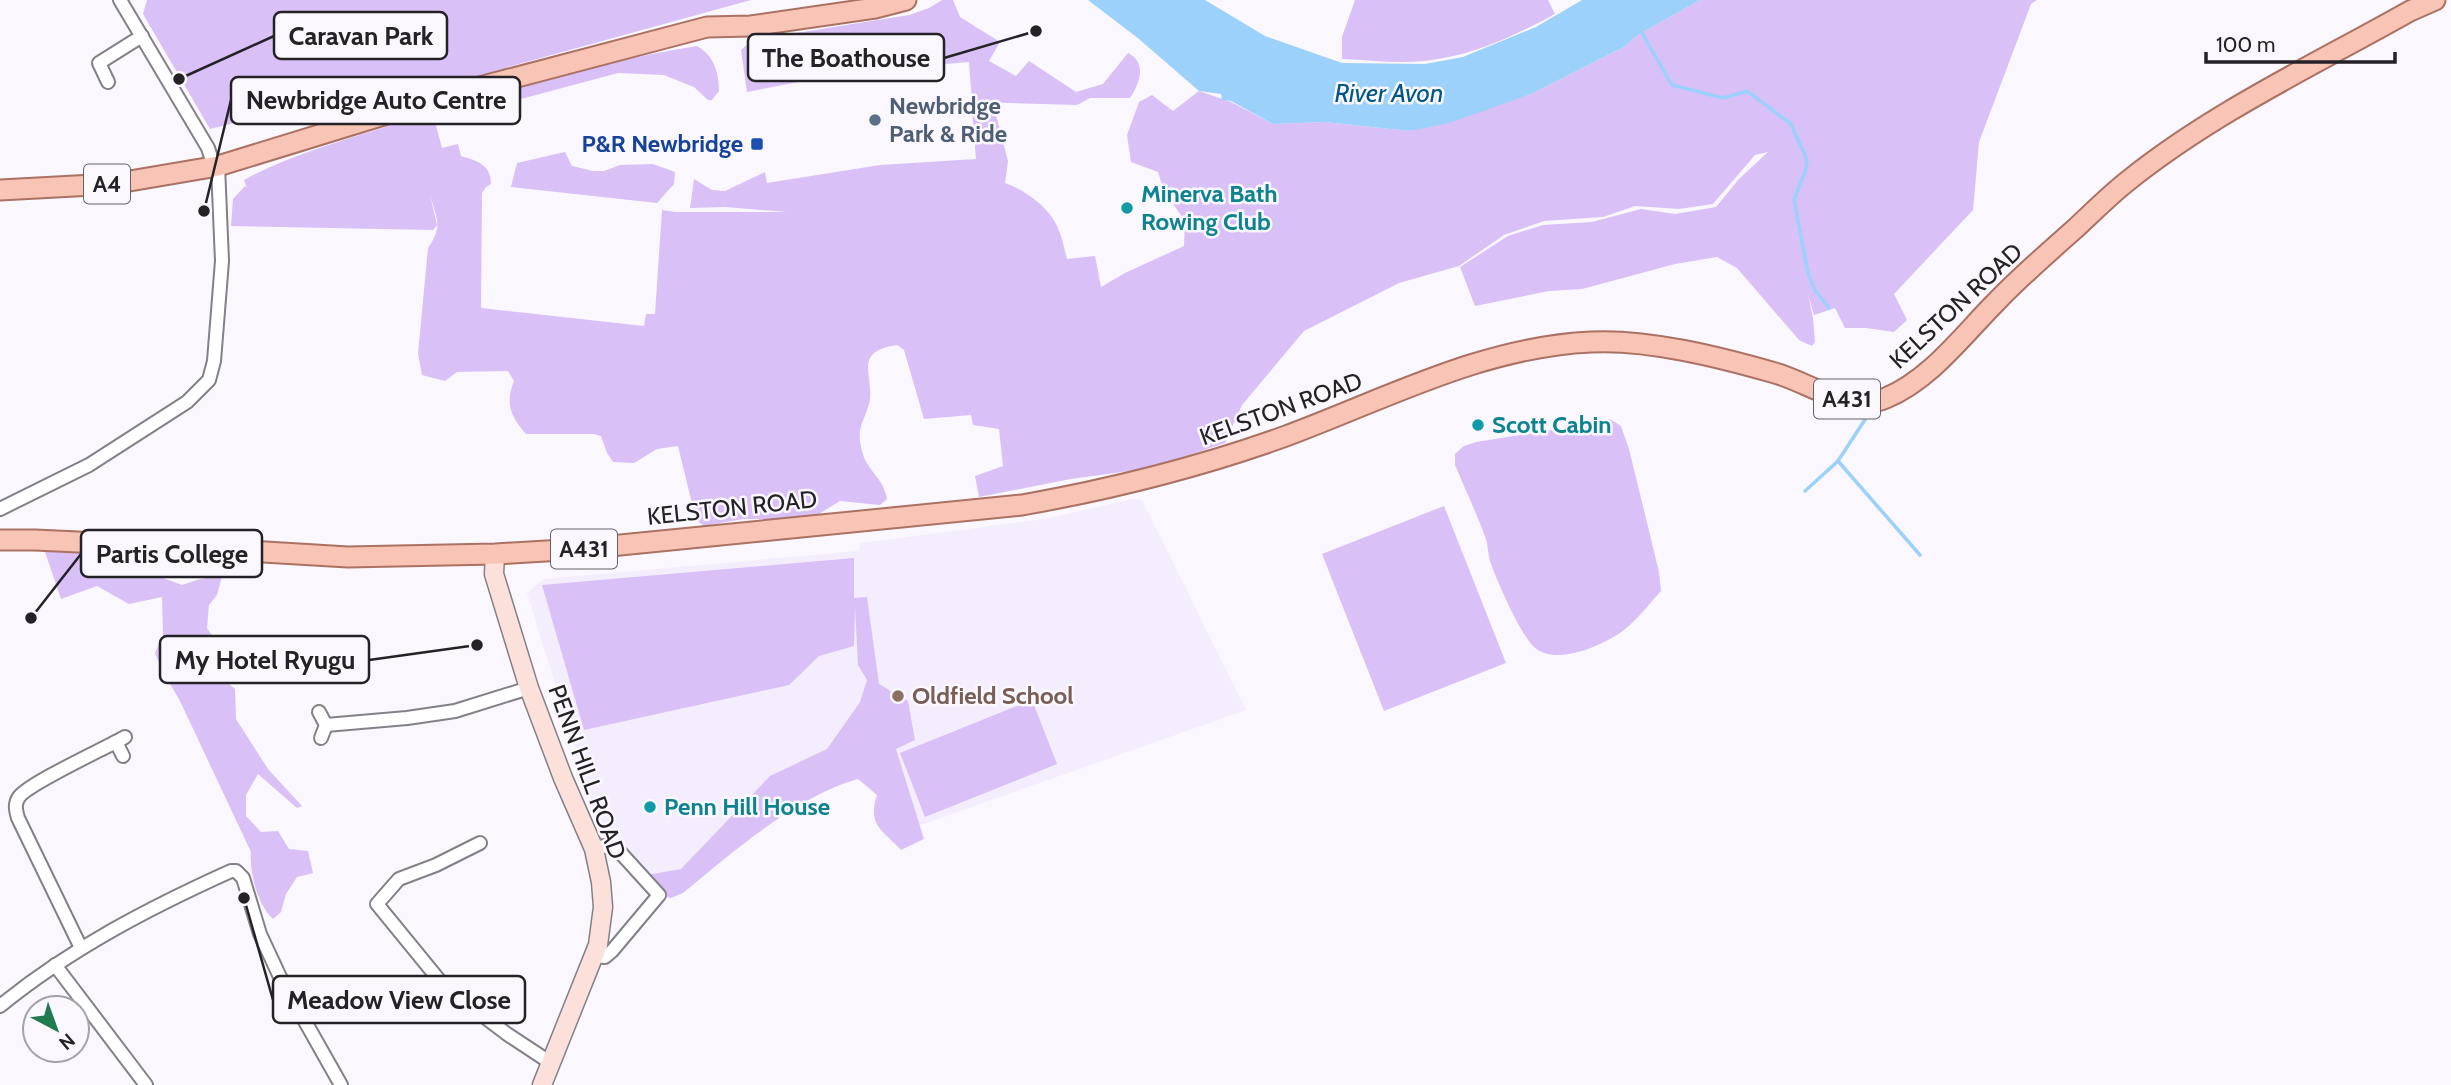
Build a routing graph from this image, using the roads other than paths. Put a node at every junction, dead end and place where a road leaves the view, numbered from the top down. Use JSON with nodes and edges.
{"nodes":[{"id":1,"x":120,"y":0,"type":"edge"},
{"id":2,"x":2435,"y":0,"type":"edge"},
{"id":3,"x":905,"y":1,"type":"edge"},
{"id":4,"x":142,"y":36,"type":"junction"},
{"id":5,"x":99,"y":64,"type":"junction"},
{"id":6,"x":85,"y":66,"type":"dead end"},
{"id":7,"x":108,"y":82,"type":"dead end"},
{"id":8,"x":216,"y":166,"type":"junction"},
{"id":9,"x":0,"y":190,"type":"edge"},
{"id":10,"x":0,"y":509,"type":"edge"},
{"id":11,"x":0,"y":540,"type":"edge"},
{"id":12,"x":495,"y":554,"type":"junction"},
{"id":13,"x":529,"y":688,"type":"junction"},
{"id":14,"x":319,"y":712,"type":"dead end"},
{"id":15,"x":326,"y":725,"type":"junction"},
{"id":16,"x":321,"y":738,"type":"dead end"},
{"id":17,"x":123,"y":757,"type":"dead end"},
{"id":18,"x":480,"y":843,"type":"dead end"},
{"id":19,"x":594,"y":849,"type":"junction"},
{"id":20,"x":81,"y":948,"type":"junction"},
{"id":21,"x":595,"y":956,"type":"junction"},
{"id":22,"x":55,"y":965,"type":"junction"},
{"id":23,"x":0,"y":1006,"type":"edge"},
{"id":24,"x":551,"y":1063,"type":"junction"},
{"id":25,"x":146,"y":1085,"type":"edge"},
{"id":26,"x":341,"y":1085,"type":"edge"},
{"id":27,"x":542,"y":1085,"type":"edge"}],
"edges":[{"from":1,"to":4,"type":"street"},
{"from":2,"to":12,"type":"main road","name":"KELSTON ROAD","number":"A431"},
{"from":3,"to":8,"type":"main road","number":"A4"},
{"from":4,"to":5,"type":"street"},
{"from":4,"to":8,"type":"street"},
{"from":5,"to":6,"type":"street"},
{"from":5,"to":7,"type":"street"},
{"from":8,"to":9,"type":"main road","number":"A4"},
{"from":8,"to":10,"type":"street"},
{"from":11,"to":12,"type":"main road","name":"KELSTON ROAD","number":"A431"},
{"from":12,"to":13,"type":"street","name":"PENN HILL ROAD"},
{"from":13,"to":15,"type":"street"},
{"from":13,"to":19,"type":"street","name":"PENN HILL ROAD"},
{"from":14,"to":15,"type":"street"},
{"from":15,"to":16,"type":"street"},
{"from":17,"to":20,"type":"street"},
{"from":18,"to":24,"type":"street"},
{"from":19,"to":21,"type":"street","name":"PENN HILL ROAD"},
{"from":19,"to":21,"type":"street"},
{"from":20,"to":22,"type":"street"},
{"from":20,"to":26,"type":"street"},
{"from":21,"to":24,"type":"street","name":"PENN HILL ROAD"},
{"from":22,"to":23,"type":"street"},
{"from":22,"to":25,"type":"street"},
{"from":24,"to":27,"type":"street","name":"PENN HILL ROAD"}]}
